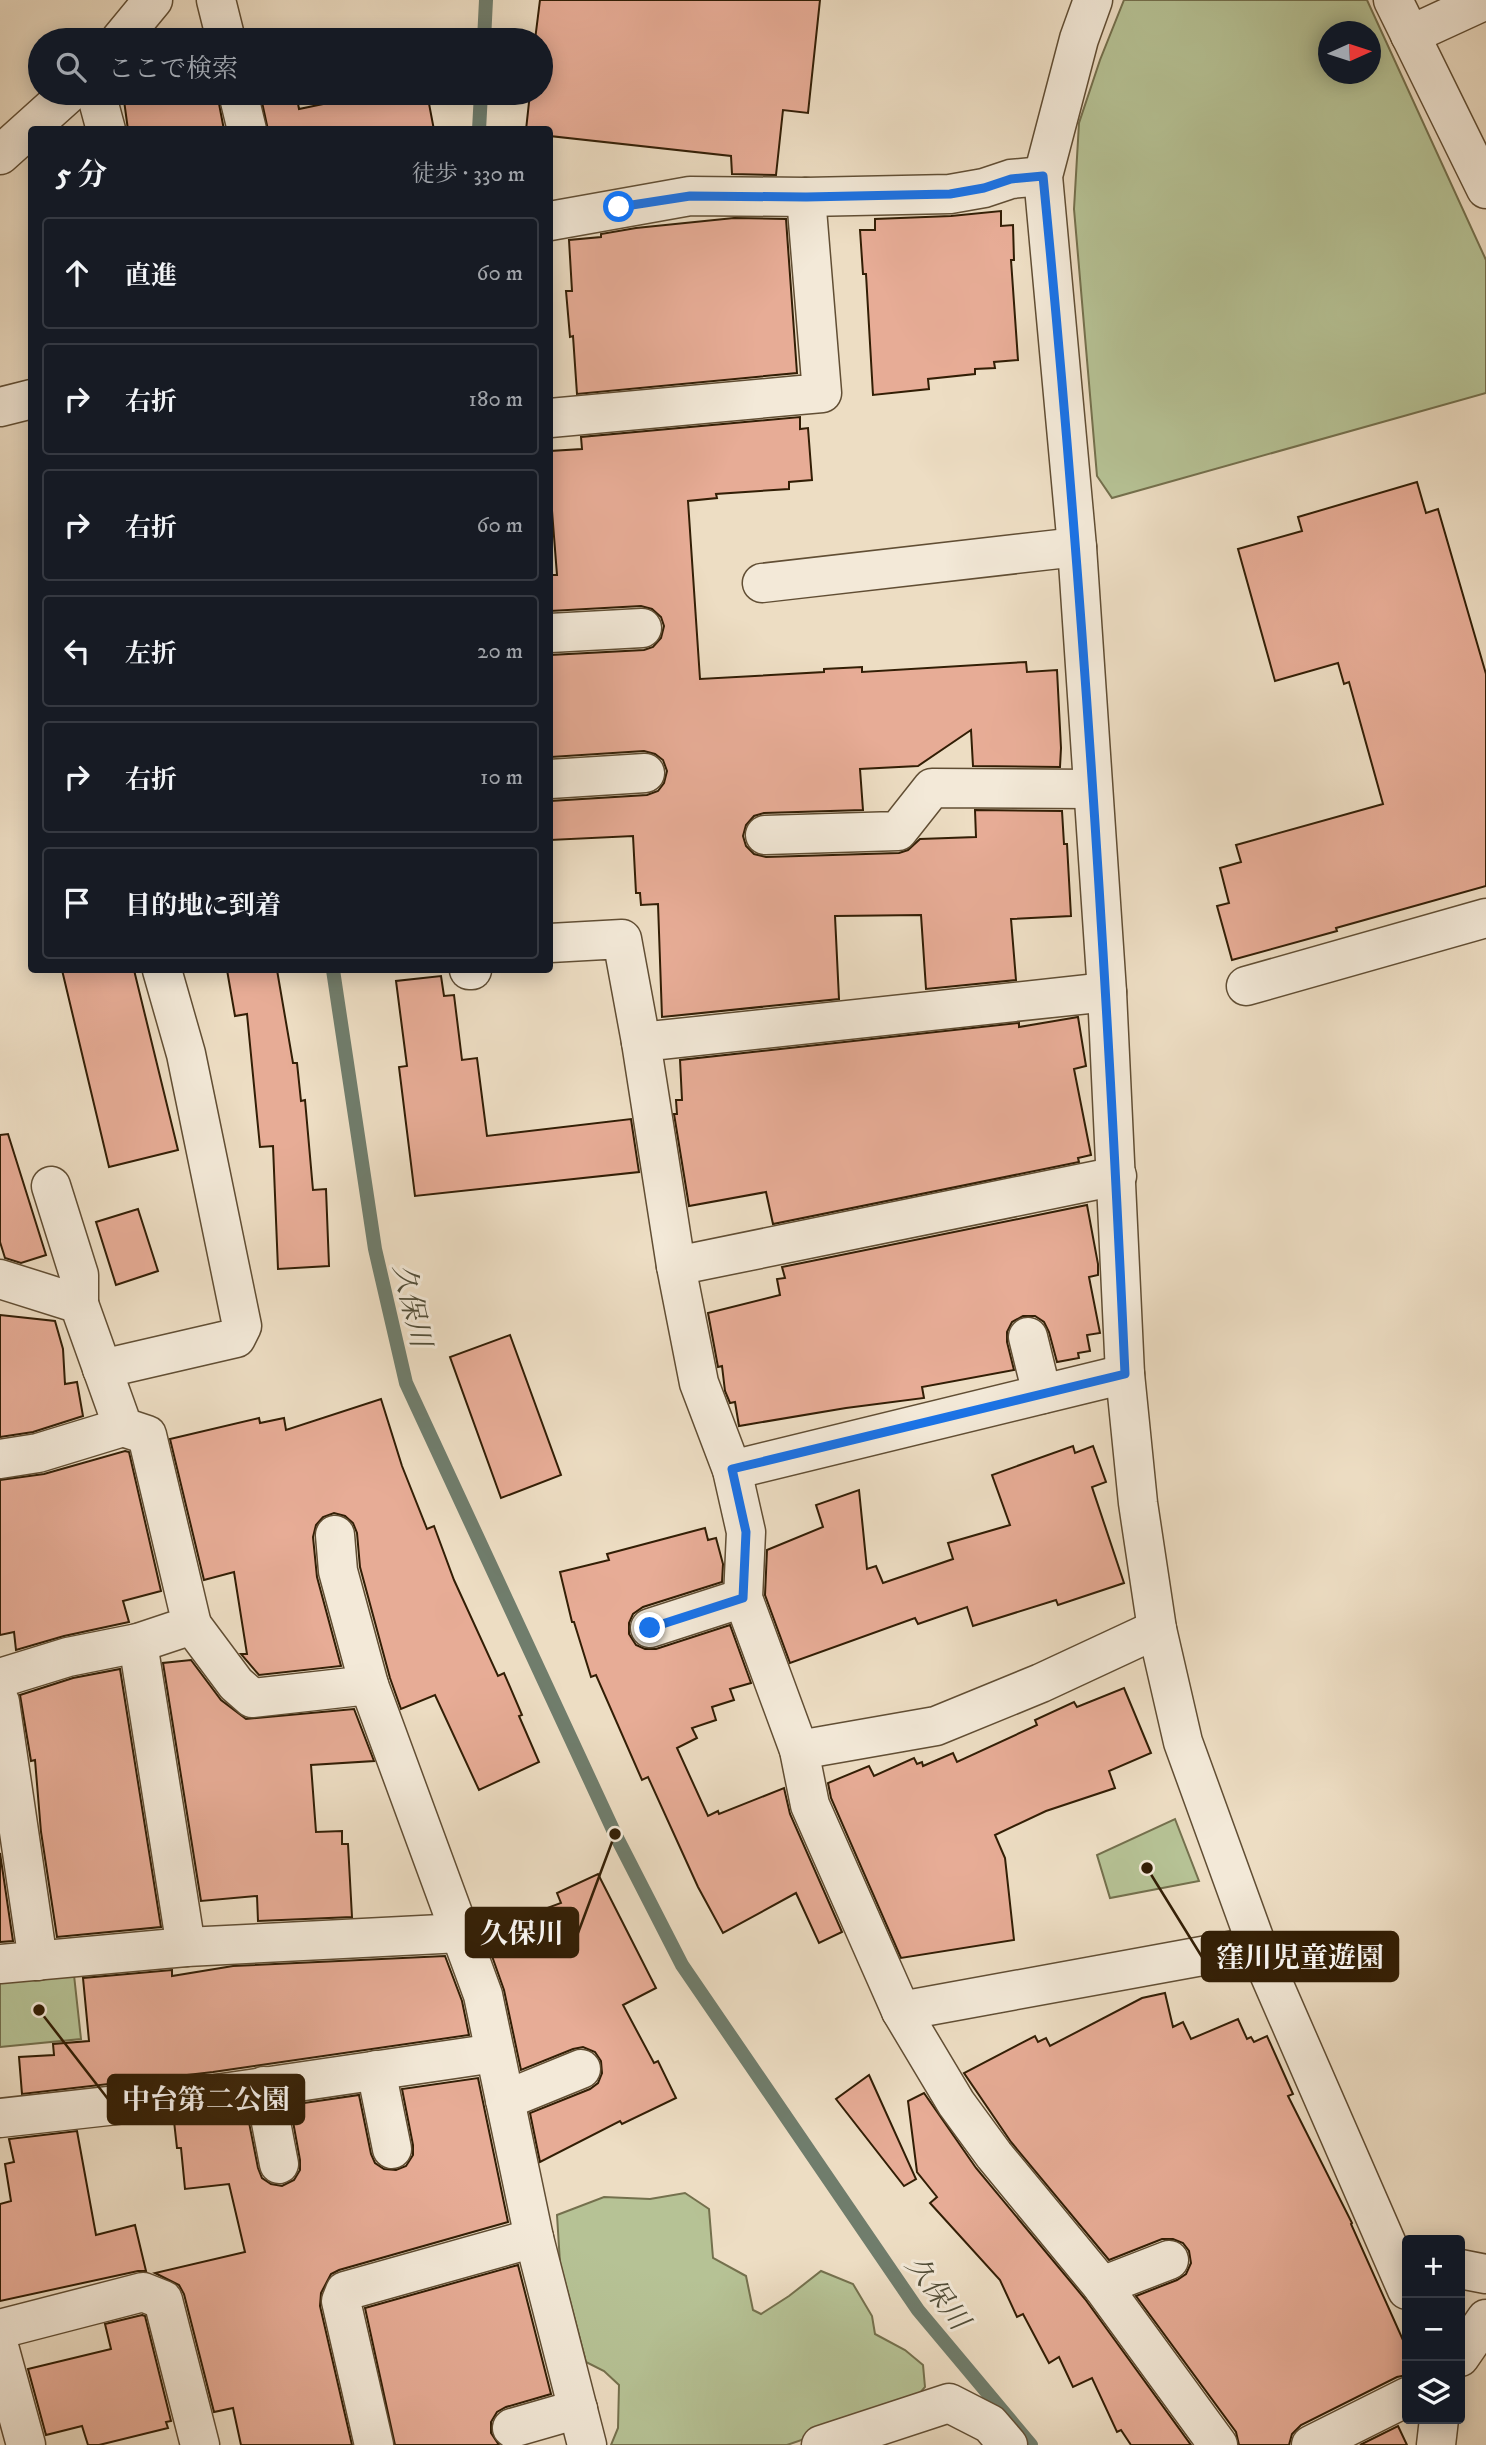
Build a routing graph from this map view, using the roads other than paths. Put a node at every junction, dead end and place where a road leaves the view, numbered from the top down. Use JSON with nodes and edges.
{"nodes":[{"id":1,"x":153,"y":0,"type":"edge"},
{"id":2,"x":216,"y":0,"type":"edge"},
{"id":3,"x":1093,"y":0,"type":"edge"},
{"id":4,"x":1393,"y":0,"type":"edge"},
{"id":5,"x":1482,"y":1,"type":"edge"},
{"id":6,"x":130,"y":28,"type":"edge"},
{"id":7,"x":223,"y":28,"type":"edge"},
{"id":8,"x":1410,"y":35,"type":"junction"},
{"id":9,"x":56,"y":105,"type":"edge"},
{"id":10,"x":99,"y":105,"type":"edge"},
{"id":11,"x":242,"y":105,"type":"edge"},
{"id":12,"x":32,"y":126,"type":"edge"},
{"id":13,"x":105,"y":126,"type":"edge"},
{"id":14,"x":246,"y":126,"type":"edge"},
{"id":15,"x":28,"y":130,"type":"edge"},
{"id":16,"x":0,"y":155,"type":"edge"},
{"id":17,"x":1043,"y":176,"type":"junction"},
{"id":18,"x":1486,"y":189,"type":"edge"},
{"id":19,"x":806,"y":197,"type":"junction"},
{"id":20,"x":553,"y":220,"type":"edge"},
{"id":21,"x":553,"y":418,"type":"edge"},
{"id":22,"x":1077,"y":547,"type":"junction"},
{"id":23,"x":762,"y":583,"type":"dead end"},
{"id":24,"x":642,"y":628,"type":"dead end"},
{"id":25,"x":553,"y":633,"type":"edge"},
{"id":26,"x":645,"y":773,"type":"dead end"},
{"id":27,"x":553,"y":779,"type":"edge"},
{"id":28,"x":1092,"y":789,"type":"junction"},
{"id":29,"x":765,"y":835,"type":"dead end"},
{"id":30,"x":1486,"y":918,"type":"edge"},
{"id":31,"x":553,"y":943,"type":"edge"},
{"id":32,"x":163,"y":973,"type":"edge"},
{"id":33,"x":1245,"y":986,"type":"dead end"},
{"id":34,"x":1107,"y":992,"type":"junction"},
{"id":35,"x":641,"y":1042,"type":"junction"},
{"id":36,"x":1116,"y":1176,"type":"junction"},
{"id":37,"x":51,"y":1186,"type":"dead end"},
{"id":38,"x":676,"y":1266,"type":"junction"},
{"id":39,"x":0,"y":1279,"type":"edge"},
{"id":40,"x":79,"y":1304,"type":"junction"},
{"id":41,"x":1028,"y":1337,"type":"dead end"},
{"id":42,"x":102,"y":1369,"type":"junction"},
{"id":43,"x":1125,"y":1374,"type":"junction"},
{"id":44,"x":1042,"y":1394,"type":"junction"},
{"id":45,"x":123,"y":1427,"type":"junction"},
{"id":46,"x":0,"y":1459,"type":"edge"},
{"id":47,"x":732,"y":1469,"type":"junction"},
{"id":48,"x":335,"y":1535,"type":"dead end"},
{"id":49,"x":743,"y":1598,"type":"junction"},
{"id":50,"x":192,"y":1625,"type":"junction"},
{"id":51,"x":650,"y":1628,"type":"dead end"},
{"id":52,"x":1157,"y":1629,"type":"junction"},
{"id":53,"x":138,"y":1643,"type":"junction"},
{"id":54,"x":0,"y":1678,"type":"edge"},
{"id":55,"x":369,"y":1685,"type":"junction"},
{"id":56,"x":0,"y":1702,"type":"edge"},
{"id":57,"x":799,"y":1750,"type":"junction"},
{"id":58,"x":461,"y":1933,"type":"junction"},
{"id":59,"x":1257,"y":1946,"type":"junction"},
{"id":60,"x":186,"y":1947,"type":"junction"},
{"id":61,"x":38,"y":1961,"type":"junction"},
{"id":62,"x":0,"y":1964,"type":"edge"},
{"id":63,"x":901,"y":2011,"type":"junction"},
{"id":64,"x":495,"y":2053,"type":"junction"},
{"id":65,"x":581,"y":2068,"type":"dead end"},
{"id":66,"x":376,"y":2070,"type":"junction"},
{"id":67,"x":264,"y":2086,"type":"junction"},
{"id":68,"x":505,"y":2100,"type":"junction"},
{"id":69,"x":0,"y":2118,"type":"edge"},
{"id":70,"x":391,"y":2149,"type":"dead end"},
{"id":71,"x":279,"y":2164,"type":"dead end"},
{"id":72,"x":534,"y":2238,"type":"junction"},
{"id":73,"x":1396,"y":2243,"type":"edge"},
{"id":74,"x":1169,"y":2260,"type":"dead end"},
{"id":75,"x":1402,"y":2269,"type":"edge"},
{"id":76,"x":1465,"y":2270,"type":"edge"},
{"id":77,"x":1486,"y":2274,"type":"edge"},
{"id":78,"x":1102,"y":2286,"type":"junction"},
{"id":79,"x":1486,"y":2319,"type":"edge"},
{"id":80,"x":0,"y":2329,"type":"edge"},
{"id":81,"x":0,"y":2350,"type":"edge"},
{"id":82,"x":1465,"y":2350,"type":"edge"},
{"id":83,"x":1402,"y":2400,"type":"edge"},
{"id":84,"x":578,"y":2409,"type":"junction"},
{"id":85,"x":1438,"y":2424,"type":"edge"},
{"id":86,"x":512,"y":2428,"type":"dead end"},
{"id":87,"x":26,"y":2445,"type":"edge"},
{"id":88,"x":200,"y":2445,"type":"edge"},
{"id":89,"x":374,"y":2445,"type":"edge"},
{"id":90,"x":587,"y":2445,"type":"edge"},
{"id":91,"x":821,"y":2445,"type":"edge"},
{"id":92,"x":1008,"y":2445,"type":"edge"},
{"id":93,"x":1218,"y":2445,"type":"edge"},
{"id":94,"x":1311,"y":2445,"type":"edge"},
{"id":95,"x":1436,"y":2445,"type":"edge"}],
"edges":[{"from":1,"to":6,"type":"street"},
{"from":2,"to":7,"type":"street"},
{"from":3,"to":17,"type":"street"},
{"from":4,"to":8,"type":"street"},
{"from":5,"to":8,"type":"street"},
{"from":8,"to":18,"type":"street"},
{"from":9,"to":12,"type":"street"},
{"from":10,"to":13,"type":"street"},
{"from":11,"to":14,"type":"street"},
{"from":15,"to":16,"type":"street"},
{"from":17,"to":19,"type":"street"},
{"from":17,"to":22,"type":"street"},
{"from":19,"to":20,"type":"street"},
{"from":19,"to":21,"type":"street"},
{"from":22,"to":23,"type":"street"},
{"from":22,"to":28,"type":"street"},
{"from":24,"to":25,"type":"street"},
{"from":26,"to":27,"type":"street"},
{"from":28,"to":29,"type":"street"},
{"from":28,"to":34,"type":"street"},
{"from":30,"to":33,"type":"street"},
{"from":31,"to":35,"type":"street"},
{"from":32,"to":42,"type":"street"},
{"from":34,"to":35,"type":"street"},
{"from":34,"to":36,"type":"street"},
{"from":35,"to":38,"type":"street"},
{"from":36,"to":38,"type":"street"},
{"from":36,"to":43,"type":"street"},
{"from":37,"to":40,"type":"street"},
{"from":38,"to":47,"type":"street"},
{"from":39,"to":40,"type":"street"},
{"from":40,"to":42,"type":"street"},
{"from":41,"to":44,"type":"street"},
{"from":42,"to":45,"type":"street"},
{"from":43,"to":44,"type":"street"},
{"from":43,"to":52,"type":"street"},
{"from":44,"to":47,"type":"street"},
{"from":45,"to":46,"type":"street"},
{"from":45,"to":50,"type":"street"},
{"from":47,"to":49,"type":"street"},
{"from":48,"to":55,"type":"street"},
{"from":49,"to":51,"type":"street"},
{"from":49,"to":57,"type":"street"},
{"from":50,"to":53,"type":"street"},
{"from":50,"to":55,"type":"street"},
{"from":52,"to":57,"type":"street"},
{"from":52,"to":59,"type":"street"},
{"from":53,"to":54,"type":"street"},
{"from":53,"to":60,"type":"street"},
{"from":55,"to":58,"type":"street"},
{"from":56,"to":61,"type":"street"},
{"from":57,"to":63,"type":"street"},
{"from":58,"to":60,"type":"street"},
{"from":58,"to":64,"type":"street"},
{"from":59,"to":63,"type":"street"},
{"from":59,"to":73,"type":"street"},
{"from":60,"to":61,"type":"street"},
{"from":61,"to":62,"type":"street"},
{"from":63,"to":78,"type":"street"},
{"from":64,"to":66,"type":"street"},
{"from":64,"to":68,"type":"street"},
{"from":65,"to":68,"type":"street"},
{"from":66,"to":67,"type":"street"},
{"from":66,"to":70,"type":"street"},
{"from":67,"to":69,"type":"street"},
{"from":67,"to":71,"type":"street"},
{"from":68,"to":72,"type":"street"},
{"from":72,"to":84,"type":"street"},
{"from":72,"to":89,"type":"street"},
{"from":73,"to":75,"type":"street"},
{"from":74,"to":78,"type":"street"},
{"from":76,"to":77,"type":"street"},
{"from":78,"to":93,"type":"street"},
{"from":79,"to":82,"type":"street"},
{"from":80,"to":88,"type":"street"},
{"from":81,"to":87,"type":"street"},
{"from":83,"to":94,"type":"street"},
{"from":84,"to":86,"type":"street"},
{"from":84,"to":90,"type":"street"},
{"from":85,"to":95,"type":"street"},
{"from":91,"to":92,"type":"street"}]}
